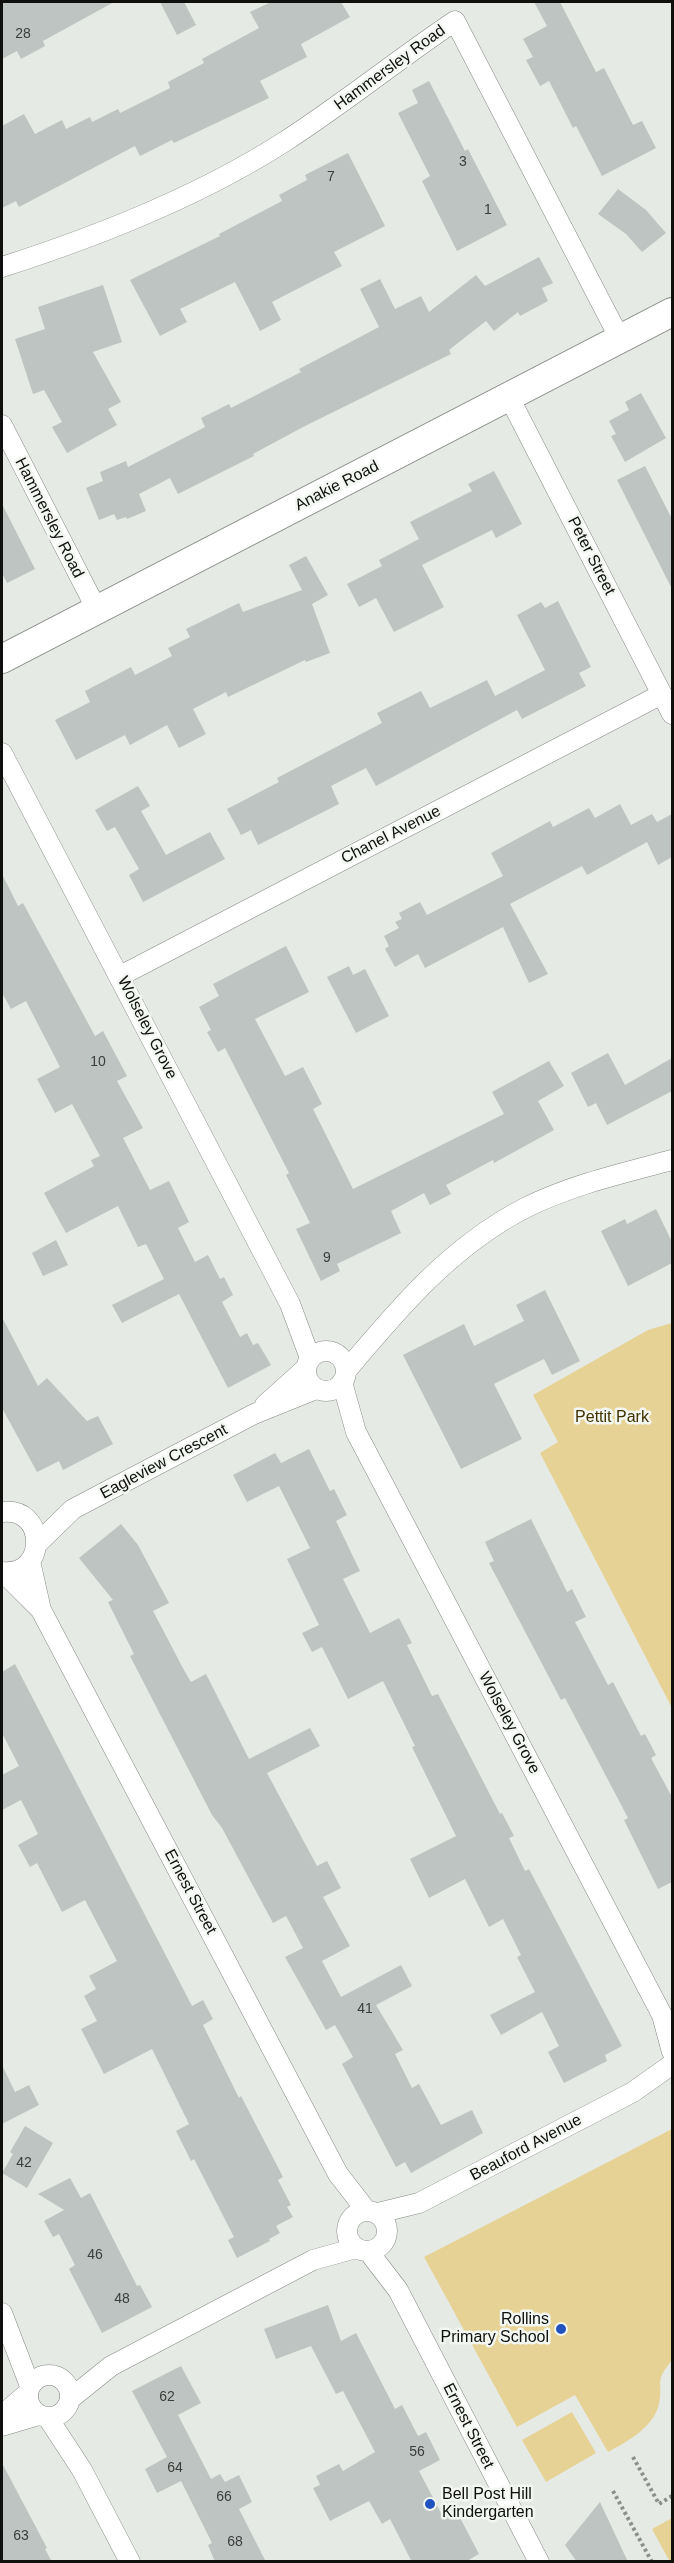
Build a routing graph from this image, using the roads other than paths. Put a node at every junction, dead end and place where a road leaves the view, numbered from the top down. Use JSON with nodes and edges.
{"nodes":[{"id":1,"x":2,"y":267,"type":"edge"},
{"id":2,"x":672,"y":312,"type":"edge"},
{"id":3,"x":620,"y":339,"type":"junction"},
{"id":4,"x":509,"y":397,"type":"junction"},
{"id":5,"x":2,"y":425,"type":"edge"},
{"id":6,"x":97,"y":610,"type":"junction"},
{"id":7,"x":2,"y":659,"type":"edge"},
{"id":8,"x":662,"y":694,"type":"junction"},
{"id":9,"x":672,"y":714,"type":"edge"},
{"id":10,"x":2,"y":753,"type":"edge"},
{"id":11,"x":120,"y":976,"type":"junction"},
{"id":12,"x":672,"y":1160,"type":"edge"},
{"id":13,"x":385,"y":1326,"type":"junction"},
{"id":14,"x":318,"y":1358,"type":"junction"},
{"id":15,"x":344,"y":1377,"type":"junction"},
{"id":16,"x":319,"y":1390,"type":"junction"},
{"id":17,"x":254,"y":1414,"type":"junction"},
{"id":18,"x":356,"y":1432,"type":"junction"},
{"id":19,"x":74,"y":1509,"type":"junction"},
{"id":20,"x":3,"y":1510,"type":"edge"},
{"id":21,"x":26,"y":1518,"type":"junction"},
{"id":22,"x":34,"y":1553,"type":"junction"},
{"id":23,"x":3,"y":1572,"type":"edge"},
{"id":24,"x":41,"y":1610,"type":"junction"},
{"id":25,"x":667,"y":2020,"type":"edge"},
{"id":26,"x":672,"y":2067,"type":"edge"},
{"id":27,"x":338,"y":2174,"type":"junction"},
{"id":28,"x":419,"y":2203,"type":"junction"},
{"id":29,"x":372,"y":2212,"type":"junction"},
{"id":30,"x":365,"y":2238,"type":"junction"},
{"id":31,"x":6,"y":2321,"type":"edge"},
{"id":32,"x":111,"y":2366,"type":"junction"},
{"id":33,"x":41,"y":2383,"type":"junction"},
{"id":34,"x":56,"y":2410,"type":"junction"},
{"id":35,"x":2,"y":2415,"type":"edge"},
{"id":36,"x":2,"y":2426,"type":"edge"},
{"id":37,"x":130,"y":2562,"type":"edge"},
{"id":38,"x":538,"y":2562,"type":"edge"}],
"edges":[{"from":1,"to":3,"type":"street","name":"Hammersley Road"},
{"from":2,"to":3,"type":"main road","name":"Anakie Road"},
{"from":3,"to":4,"type":"main road","name":"Anakie Road"},
{"from":4,"to":6,"type":"main road","name":"Anakie Road"},
{"from":4,"to":8,"type":"street","name":"Peter Street"},
{"from":5,"to":6,"type":"street","name":"Hammersley Road"},
{"from":6,"to":7,"type":"main road","name":"Anakie Road"},
{"from":8,"to":9,"type":"street","name":"Peter Street"},
{"from":8,"to":11,"type":"street","name":"Chanel Avenue"},
{"from":10,"to":11,"type":"street","name":"Wolseley Grove"},
{"from":11,"to":14,"type":"street","name":"Wolseley Grove"},
{"from":12,"to":13,"type":"street","name":"Eagleview Crescent"},
{"from":13,"to":14,"type":"street","name":"Eagleview Crescent"},
{"from":13,"to":15,"type":"street","name":"Eagleview Crescent"},
{"from":14,"to":15,"type":"street"},
{"from":14,"to":16,"type":"street"},
{"from":14,"to":17,"type":"street","name":"Eagleview Crescent"},
{"from":15,"to":16,"type":"street"},
{"from":15,"to":18,"type":"street","name":"Wolseley Grove"},
{"from":16,"to":17,"type":"street","name":"Eagleview Crescent"},
{"from":16,"to":18,"type":"street","name":"Wolseley Grove"},
{"from":17,"to":19,"type":"street","name":"Eagleview Crescent"},
{"from":18,"to":25,"type":"street","name":"Wolseley Grove"},
{"from":19,"to":21,"type":"street","name":"Eagleview Crescent"},
{"from":19,"to":22,"type":"street","name":"Eagleview Crescent"},
{"from":20,"to":21,"type":"street"},
{"from":21,"to":22,"type":"street","name":"Ernest Street"},
{"from":22,"to":23,"type":"street"},
{"from":22,"to":24,"type":"street","name":"Ernest Street"},
{"from":23,"to":24,"type":"street","name":"Ernest Street"},
{"from":24,"to":27,"type":"street","name":"Ernest Street"},
{"from":25,"to":26,"type":"street","name":"Wolseley Grove"},
{"from":26,"to":28,"type":"street","name":"Beauford Avenue"},
{"from":27,"to":29,"type":"street","name":"Ernest Street"},
{"from":27,"to":30,"type":"street","name":"Ernest Street"},
{"from":28,"to":29,"type":"street","name":"Beauford Avenue"},
{"from":28,"to":30,"type":"street","name":"Beauford Avenue"},
{"from":29,"to":30,"type":"street","name":"Ernest Street"},
{"from":29,"to":30,"type":"street"},
{"from":30,"to":32,"type":"street","name":"Beauford Avenue"},
{"from":30,"to":38,"type":"street","name":"Ernest Street"},
{"from":31,"to":33,"type":"street"},
{"from":32,"to":33,"type":"street","name":"Beauford Avenue"},
{"from":32,"to":34,"type":"street","name":"Beauford Avenue"},
{"from":33,"to":34,"type":"street"},
{"from":33,"to":34,"type":"street"},
{"from":33,"to":35,"type":"street","name":"Beauford Avenue"},
{"from":34,"to":36,"type":"street","name":"Beauford Avenue"},
{"from":34,"to":37,"type":"street"}]}
